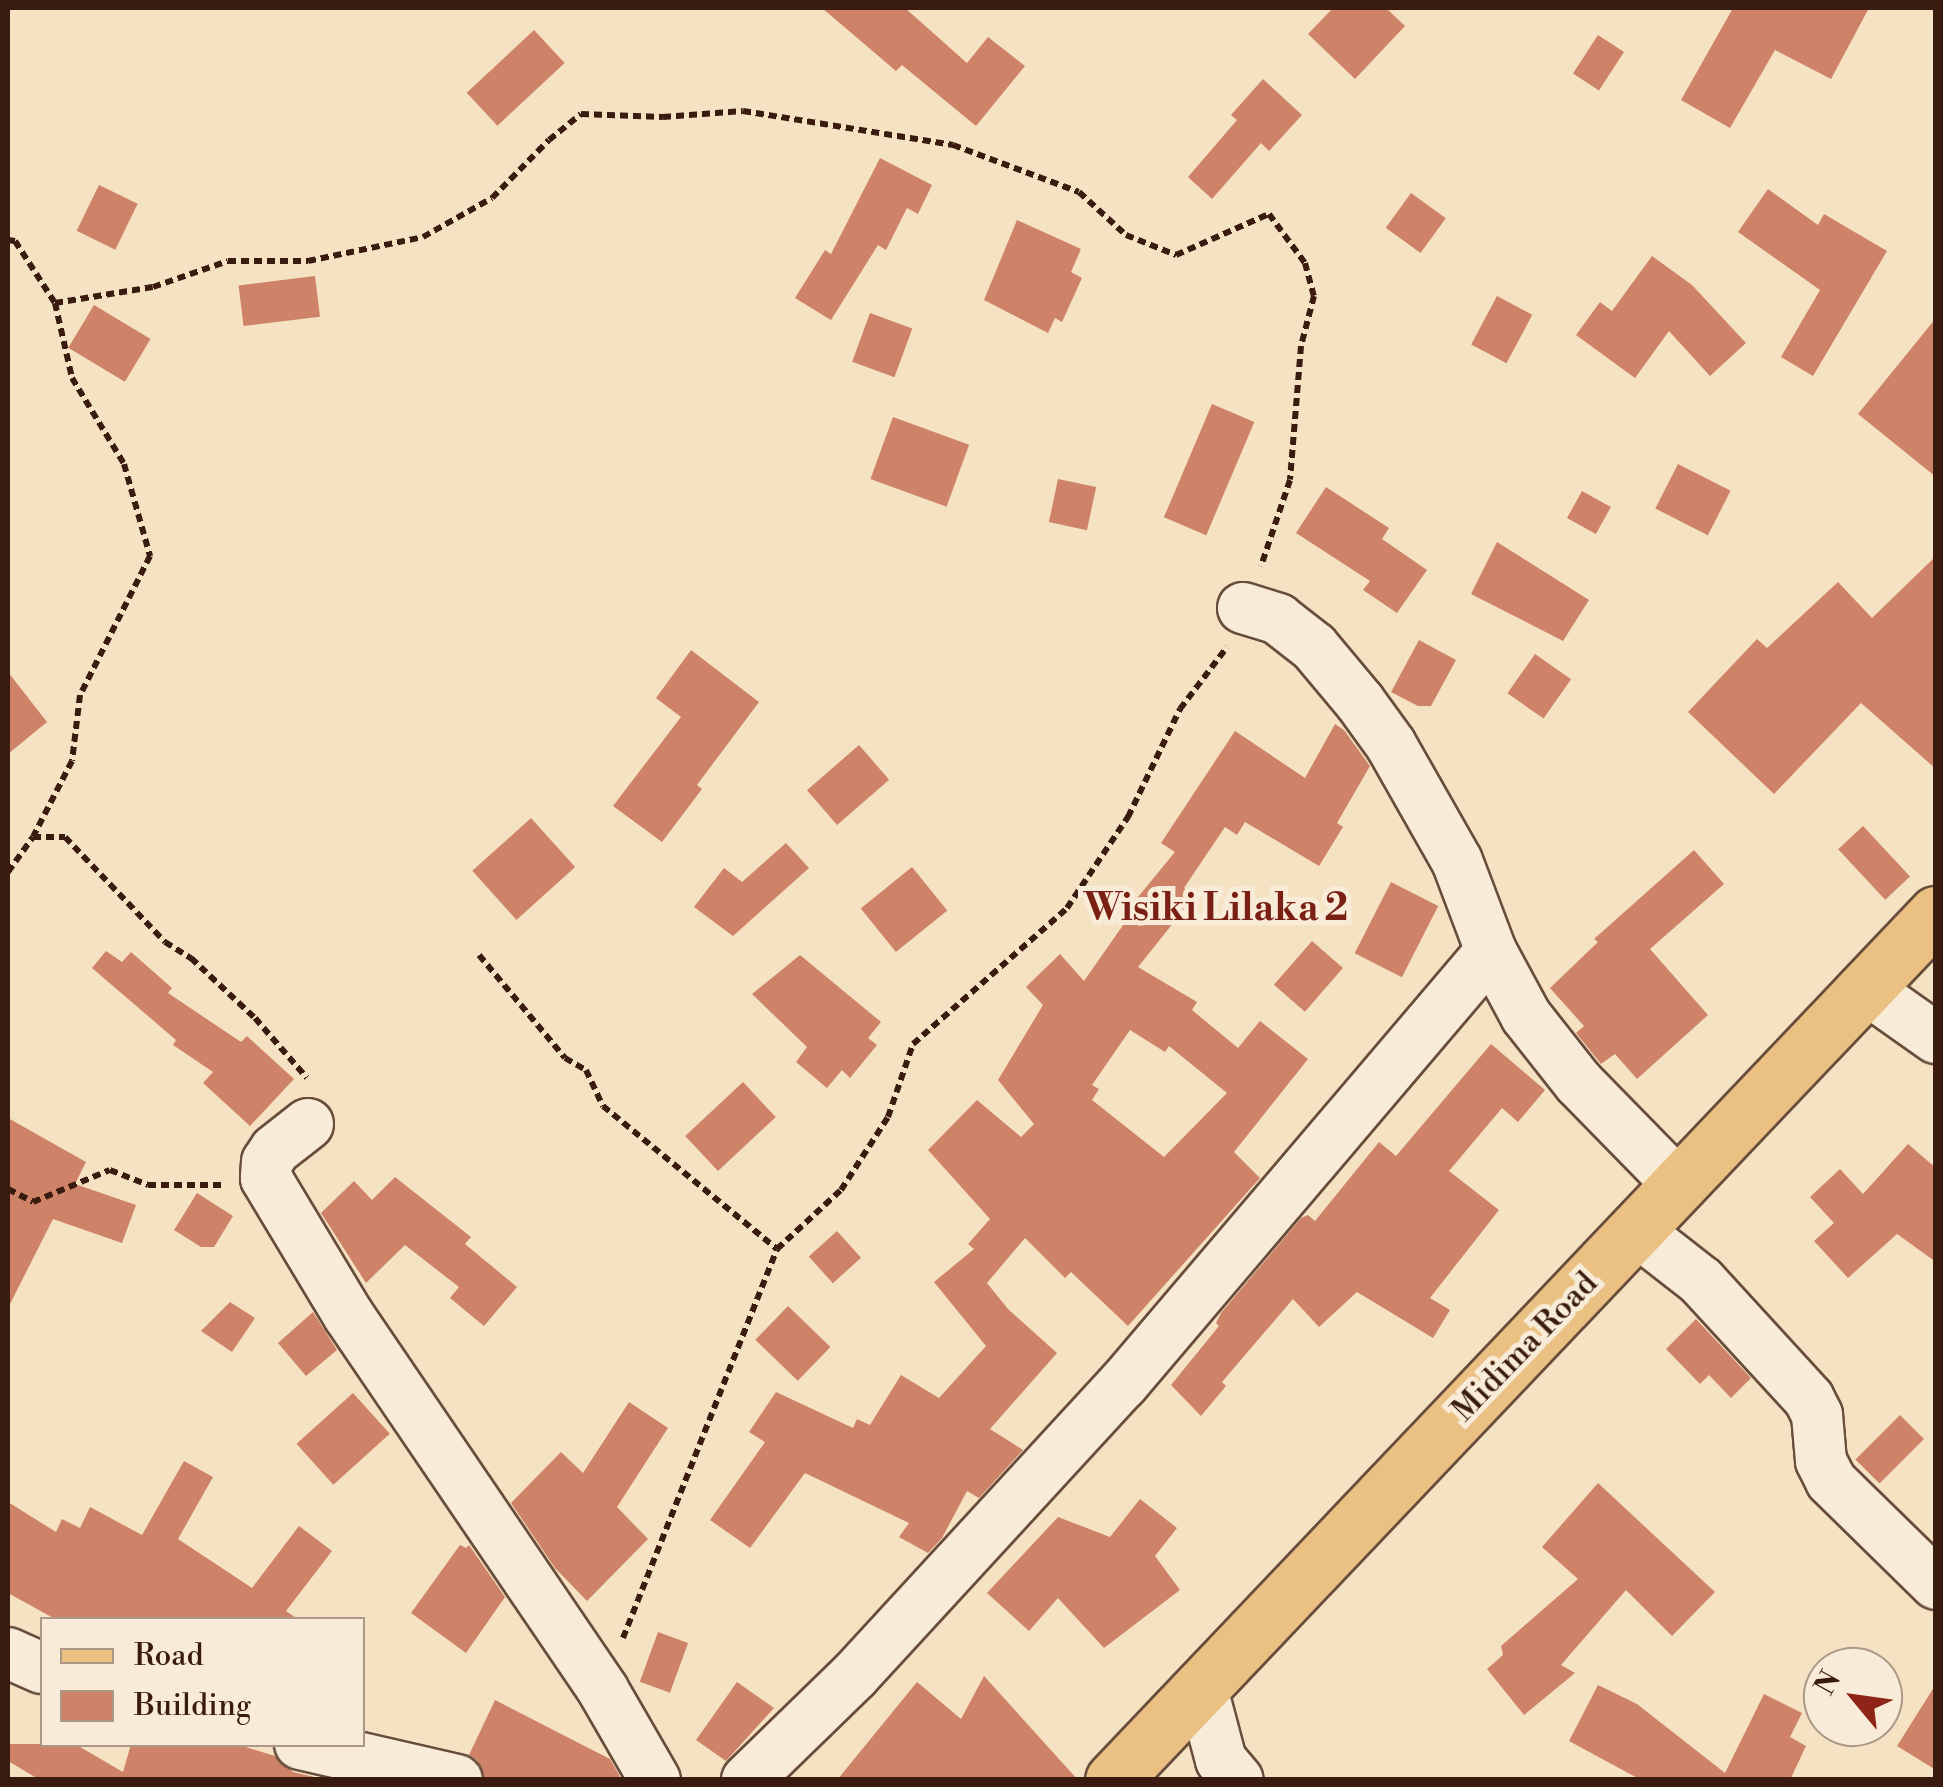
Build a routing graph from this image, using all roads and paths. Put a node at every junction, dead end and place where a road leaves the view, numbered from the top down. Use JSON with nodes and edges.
{"nodes":[{"id":1,"x":8,"y":240,"type":"edge"},
{"id":2,"x":55,"y":303,"type":"junction"},
{"id":3,"x":1243,"y":608,"type":"junction"},
{"id":4,"x":33,"y":836,"type":"junction"},
{"id":5,"x":8,"y":872,"type":"edge"},
{"id":6,"x":1936,"y":914,"type":"edge"},
{"id":7,"x":1490,"y":951,"type":"junction"},
{"id":8,"x":479,"y":956,"type":"dead end"},
{"id":9,"x":1864,"y":988,"type":"junction"},
{"id":10,"x":1936,"y":1038,"type":"edge"},
{"id":11,"x":308,"y":1124,"type":"joint"},
{"id":12,"x":266,"y":1178,"type":"junction"},
{"id":13,"x":1679,"y":1185,"type":"junction"},
{"id":14,"x":8,"y":1189,"type":"edge"},
{"id":15,"x":1637,"y":1231,"type":"junction"},
{"id":16,"x":777,"y":1249,"type":"junction"},
{"id":17,"x":1936,"y":1584,"type":"edge"},
{"id":18,"x":8,"y":1653,"type":"edge"},
{"id":19,"x":40,"y":1667,"type":"edge"},
{"id":20,"x":1201,"y":1685,"type":"junction"},
{"id":21,"x":602,"y":1690,"type":"junction"},
{"id":22,"x":313,"y":1747,"type":"edge"},
{"id":23,"x":457,"y":1780,"type":"edge"},
{"id":24,"x":655,"y":1780,"type":"edge"},
{"id":25,"x":747,"y":1780,"type":"edge"},
{"id":26,"x":1114,"y":1780,"type":"edge"},
{"id":27,"x":1238,"y":1780,"type":"edge"}],
"edges":[{"from":1,"to":2,"type":"path"},
{"from":2,"to":3,"type":"path"},
{"from":2,"to":4,"type":"path"},
{"from":3,"to":7,"type":"street"},
{"from":3,"to":16,"type":"path"},
{"from":4,"to":5,"type":"path"},
{"from":4,"to":11,"type":"path"},
{"from":6,"to":9,"type":"main road","name":"Midima Road"},
{"from":7,"to":13,"type":"street"},
{"from":7,"to":25,"type":"street"},
{"from":8,"to":16,"type":"path"},
{"from":9,"to":10,"type":"street"},
{"from":9,"to":13,"type":"main road","name":"Midima Road"},
{"from":11,"to":12,"type":"street"},
{"from":12,"to":14,"type":"path"},
{"from":12,"to":21,"type":"street"},
{"from":13,"to":15,"type":"main road","name":"Midima Road"},
{"from":15,"to":17,"type":"street"},
{"from":15,"to":20,"type":"main road","name":"Midima Road"},
{"from":16,"to":21,"type":"path"},
{"from":18,"to":19,"type":"street"},
{"from":20,"to":26,"type":"main road","name":"Midima Road"},
{"from":20,"to":27,"type":"street"},
{"from":21,"to":24,"type":"street"},
{"from":22,"to":23,"type":"street"}]}
